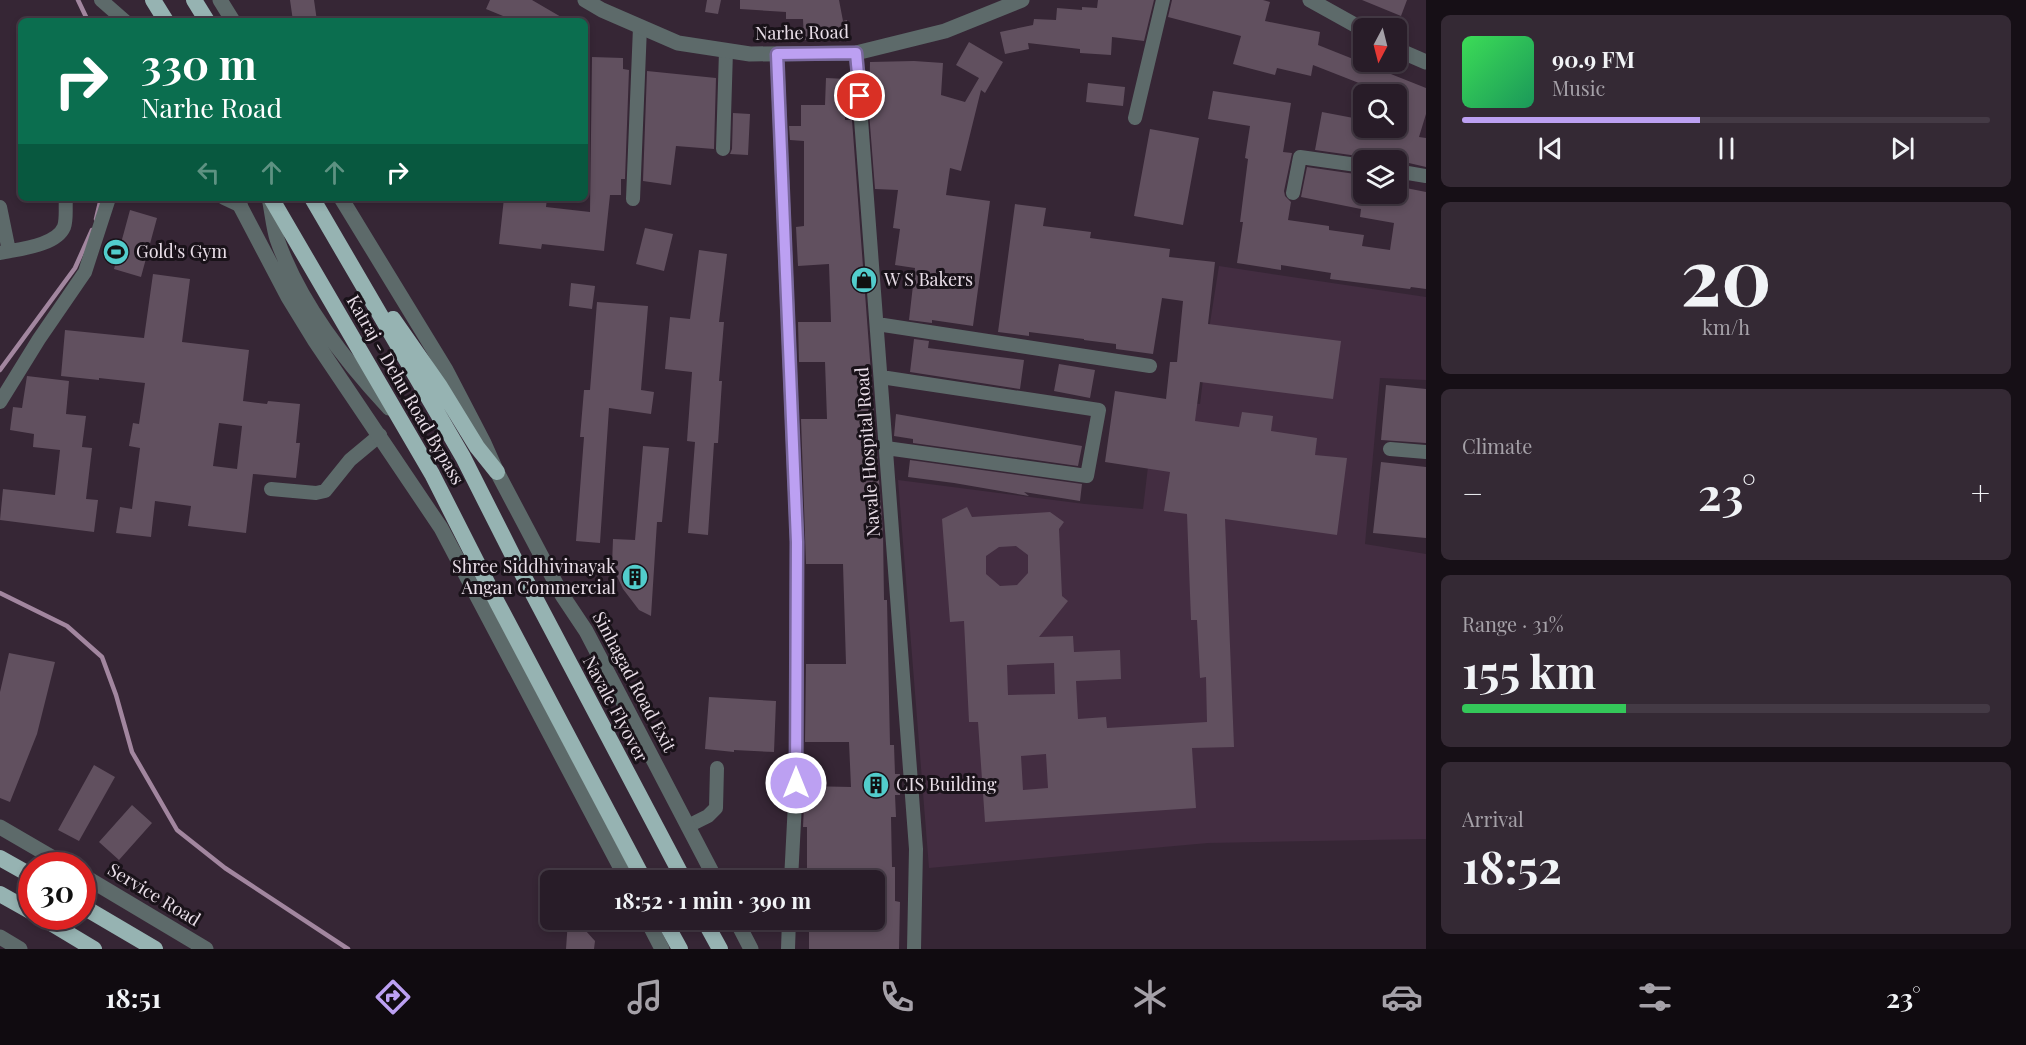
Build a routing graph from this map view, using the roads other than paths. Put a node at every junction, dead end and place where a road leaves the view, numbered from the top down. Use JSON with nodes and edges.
{"nodes":[{"id":1,"x":153,"y":0,"type":"edge"},
{"id":2,"x":194,"y":0,"type":"edge"},
{"id":3,"x":220,"y":0,"type":"edge"},
{"id":4,"x":585,"y":0,"type":"edge"},
{"id":5,"x":1022,"y":0,"type":"edge"},
{"id":6,"x":1163,"y":0,"type":"edge"},
{"id":7,"x":1310,"y":0,"type":"edge"},
{"id":8,"x":101,"y":1,"type":"edge"},
{"id":9,"x":121,"y":18,"type":"edge"},
{"id":10,"x":164,"y":18,"type":"edge"},
{"id":11,"x":205,"y":18,"type":"edge"},
{"id":12,"x":231,"y":18,"type":"edge"},
{"id":13,"x":1353,"y":24,"type":"edge"},
{"id":14,"x":640,"y":27,"type":"junction"},
{"id":15,"x":726,"y":51,"type":"junction"},
{"id":16,"x":856,"y":53,"type":"junction"},
{"id":17,"x":777,"y":54,"type":"junction"},
{"id":18,"x":1407,"y":54,"type":"edge"},
{"id":19,"x":1426,"y":62,"type":"edge"},
{"id":20,"x":1134,"y":118,"type":"dead end"},
{"id":21,"x":723,"y":149,"type":"dead end"},
{"id":22,"x":1353,"y":164,"type":"edge"},
{"id":23,"x":1407,"y":173,"type":"edge"},
{"id":24,"x":1426,"y":176,"type":"edge"},
{"id":25,"x":1293,"y":193,"type":"dead end"},
{"id":26,"x":633,"y":199,"type":"dead end"},
{"id":27,"x":66,"y":201,"type":"edge"},
{"id":28,"x":108,"y":201,"type":"edge"},
{"id":29,"x":271,"y":201,"type":"edge"},
{"id":30,"x":272,"y":201,"type":"edge"},
{"id":31,"x":314,"y":201,"type":"edge"},
{"id":32,"x":343,"y":201,"type":"edge"},
{"id":33,"x":238,"y":202,"type":"edge"},
{"id":34,"x":0,"y":207,"type":"edge"},
{"id":35,"x":4,"y":252,"type":"edge"},
{"id":36,"x":369,"y":296,"type":"junction"},
{"id":37,"x":877,"y":324,"type":"junction"},
{"id":38,"x":315,"y":328,"type":"junction"},
{"id":39,"x":1150,"y":366,"type":"dead end"},
{"id":40,"x":880,"y":377,"type":"junction"},
{"id":41,"x":0,"y":402,"type":"edge"},
{"id":42,"x":401,"y":421,"type":"junction"},
{"id":43,"x":380,"y":435,"type":"junction"},
{"id":44,"x":886,"y":448,"type":"junction"},
{"id":45,"x":1390,"y":449,"type":"dead end"},
{"id":46,"x":1426,"y":452,"type":"edge"},
{"id":47,"x":497,"y":472,"type":"junction"},
{"id":48,"x":271,"y":489,"type":"dead end"},
{"id":49,"x":513,"y":556,"type":"joint"},
{"id":50,"x":717,"y":768,"type":"dead end"},
{"id":51,"x":688,"y":826,"type":"junction"},
{"id":52,"x":0,"y":827,"type":"edge"},
{"id":53,"x":43,"y":852,"type":"edge"},
{"id":54,"x":0,"y":858,"type":"edge"},
{"id":55,"x":18,"y":868,"type":"edge"},
{"id":56,"x":622,"y":870,"type":"edge"},
{"id":57,"x":639,"y":870,"type":"edge"},
{"id":58,"x":679,"y":870,"type":"edge"},
{"id":59,"x":711,"y":870,"type":"edge"},
{"id":60,"x":792,"y":870,"type":"edge"},
{"id":61,"x":96,"y":883,"type":"edge"},
{"id":62,"x":0,"y":894,"type":"edge"},
{"id":63,"x":18,"y":904,"type":"edge"},
{"id":64,"x":96,"y":914,"type":"edge"},
{"id":65,"x":62,"y":930,"type":"edge"},
{"id":66,"x":652,"y":930,"type":"edge"},
{"id":67,"x":670,"y":930,"type":"edge"},
{"id":68,"x":710,"y":930,"type":"edge"},
{"id":69,"x":741,"y":930,"type":"edge"},
{"id":70,"x":789,"y":930,"type":"edge"},
{"id":71,"x":0,"y":937,"type":"edge"},
{"id":72,"x":20,"y":949,"type":"edge"},
{"id":73,"x":94,"y":949,"type":"edge"},
{"id":74,"x":155,"y":949,"type":"edge"},
{"id":75,"x":206,"y":949,"type":"edge"},
{"id":76,"x":662,"y":949,"type":"edge"},
{"id":77,"x":680,"y":949,"type":"edge"},
{"id":78,"x":720,"y":949,"type":"edge"},
{"id":79,"x":751,"y":949,"type":"edge"},
{"id":80,"x":788,"y":949,"type":"edge"},
{"id":81,"x":914,"y":949,"type":"edge"}],
"edges":[{"from":1,"to":10,"type":"highway"},
{"from":2,"to":11,"type":"highway"},
{"from":3,"to":12,"type":"street"},
{"from":4,"to":14,"type":"street","name":"Narhe Road"},
{"from":5,"to":16,"type":"street","name":"Narhe Road"},
{"from":6,"to":20,"type":"street"},
{"from":7,"to":13,"type":"street"},
{"from":8,"to":9,"type":"street"},
{"from":14,"to":15,"type":"street","name":"Narhe Road"},
{"from":14,"to":26,"type":"street"},
{"from":15,"to":17,"type":"street","name":"Narhe Road"},
{"from":15,"to":21,"type":"street"},
{"from":16,"to":17,"type":"street","name":"Narhe Road"},
{"from":16,"to":37,"type":"street","name":"Navale Hospital Road"},
{"from":17,"to":60,"type":"street"},
{"from":18,"to":19,"type":"street"},
{"from":22,"to":25,"type":"street"},
{"from":23,"to":24,"type":"street"},
{"from":27,"to":35,"type":"street"},
{"from":28,"to":41,"type":"street"},
{"from":29,"to":38,"type":"street"},
{"from":30,"to":42,"type":"highway","name":"Katraj - Dehu Road Bypass"},
{"from":31,"to":36,"type":"highway","name":"Katraj - Dehu Road Bypass"},
{"from":32,"to":47,"type":"street","name":"Sinhagad Road Exit"},
{"from":33,"to":38,"type":"street"},
{"from":34,"to":35,"type":"street"},
{"from":36,"to":47,"type":"highway"},
{"from":36,"to":49,"type":"highway","name":"Katraj - Dehu Road Bypass"},
{"from":37,"to":39,"type":"street"},
{"from":37,"to":40,"type":"street","name":"Navale Hospital Road"},
{"from":38,"to":42,"type":"street"},
{"from":38,"to":43,"type":"street"},
{"from":40,"to":44,"type":"street","name":"Navale Hospital Road"},
{"from":40,"to":44,"type":"street"},
{"from":42,"to":57,"type":"highway","name":"Katraj - Dehu Road Bypass"},
{"from":43,"to":48,"type":"street"},
{"from":43,"to":56,"type":"street"},
{"from":44,"to":81,"type":"street","name":"Navale Hospital Road"},
{"from":45,"to":46,"type":"street"},
{"from":47,"to":51,"type":"street","name":"Sinhagad Road Exit"},
{"from":49,"to":58,"type":"highway","name":"Navale Flyover"},
{"from":50,"to":51,"type":"street"},
{"from":51,"to":59,"type":"street","name":"Sinhagad Road Exit"},
{"from":52,"to":53,"type":"street"},
{"from":54,"to":55,"type":"highway"},
{"from":61,"to":75,"type":"street","name":"Service Road"},
{"from":62,"to":63,"type":"highway"},
{"from":64,"to":74,"type":"highway"},
{"from":65,"to":73,"type":"highway"},
{"from":66,"to":76,"type":"street"},
{"from":67,"to":77,"type":"highway"},
{"from":68,"to":78,"type":"highway"},
{"from":69,"to":79,"type":"street"},
{"from":70,"to":80,"type":"street"},
{"from":71,"to":72,"type":"street"}]}
